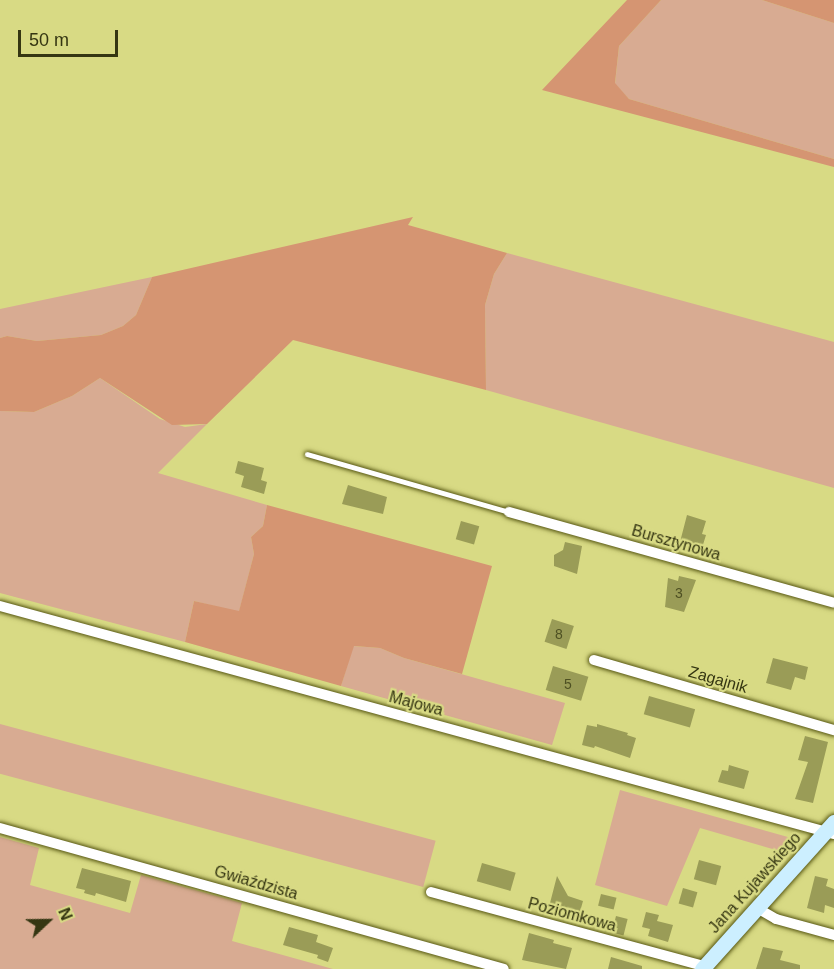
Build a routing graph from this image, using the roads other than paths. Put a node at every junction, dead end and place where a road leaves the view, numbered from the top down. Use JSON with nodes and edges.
{"nodes":[{"id":1,"x":308,"y":454,"type":"dead end"},
{"id":2,"x":509,"y":512,"type":"joint"},
{"id":3,"x":834,"y":603,"type":"edge"},
{"id":4,"x":0,"y":606,"type":"edge"},
{"id":5,"x":594,"y":660,"type":"dead end"},
{"id":6,"x":834,"y":730,"type":"edge"},
{"id":7,"x":0,"y":828,"type":"edge"},
{"id":8,"x":831,"y":829,"type":"edge"},
{"id":9,"x":431,"y":892,"type":"dead end"},
{"id":10,"x":757,"y":908,"type":"junction"},
{"id":11,"x":834,"y":935,"type":"edge"},
{"id":12,"x":703,"y":968,"type":"edge"},
{"id":13,"x":504,"y":969,"type":"edge"}],
"edges":[{"from":1,"to":2,"type":"lane"},
{"from":2,"to":3,"type":"street","name":"Bursztynowa"},
{"from":4,"to":8,"type":"street","name":"Majowa"},
{"from":5,"to":6,"type":"street","name":"Zagajnik"},
{"from":7,"to":13,"type":"street","name":"Gwiaździsta"},
{"from":8,"to":10,"type":"main road","name":"Jana Kujawskiego"},
{"from":9,"to":12,"type":"street","name":"Poziomkowa"},
{"from":10,"to":11,"type":"street"},
{"from":10,"to":12,"type":"main road","name":"Jana Kujawskiego"}]}
